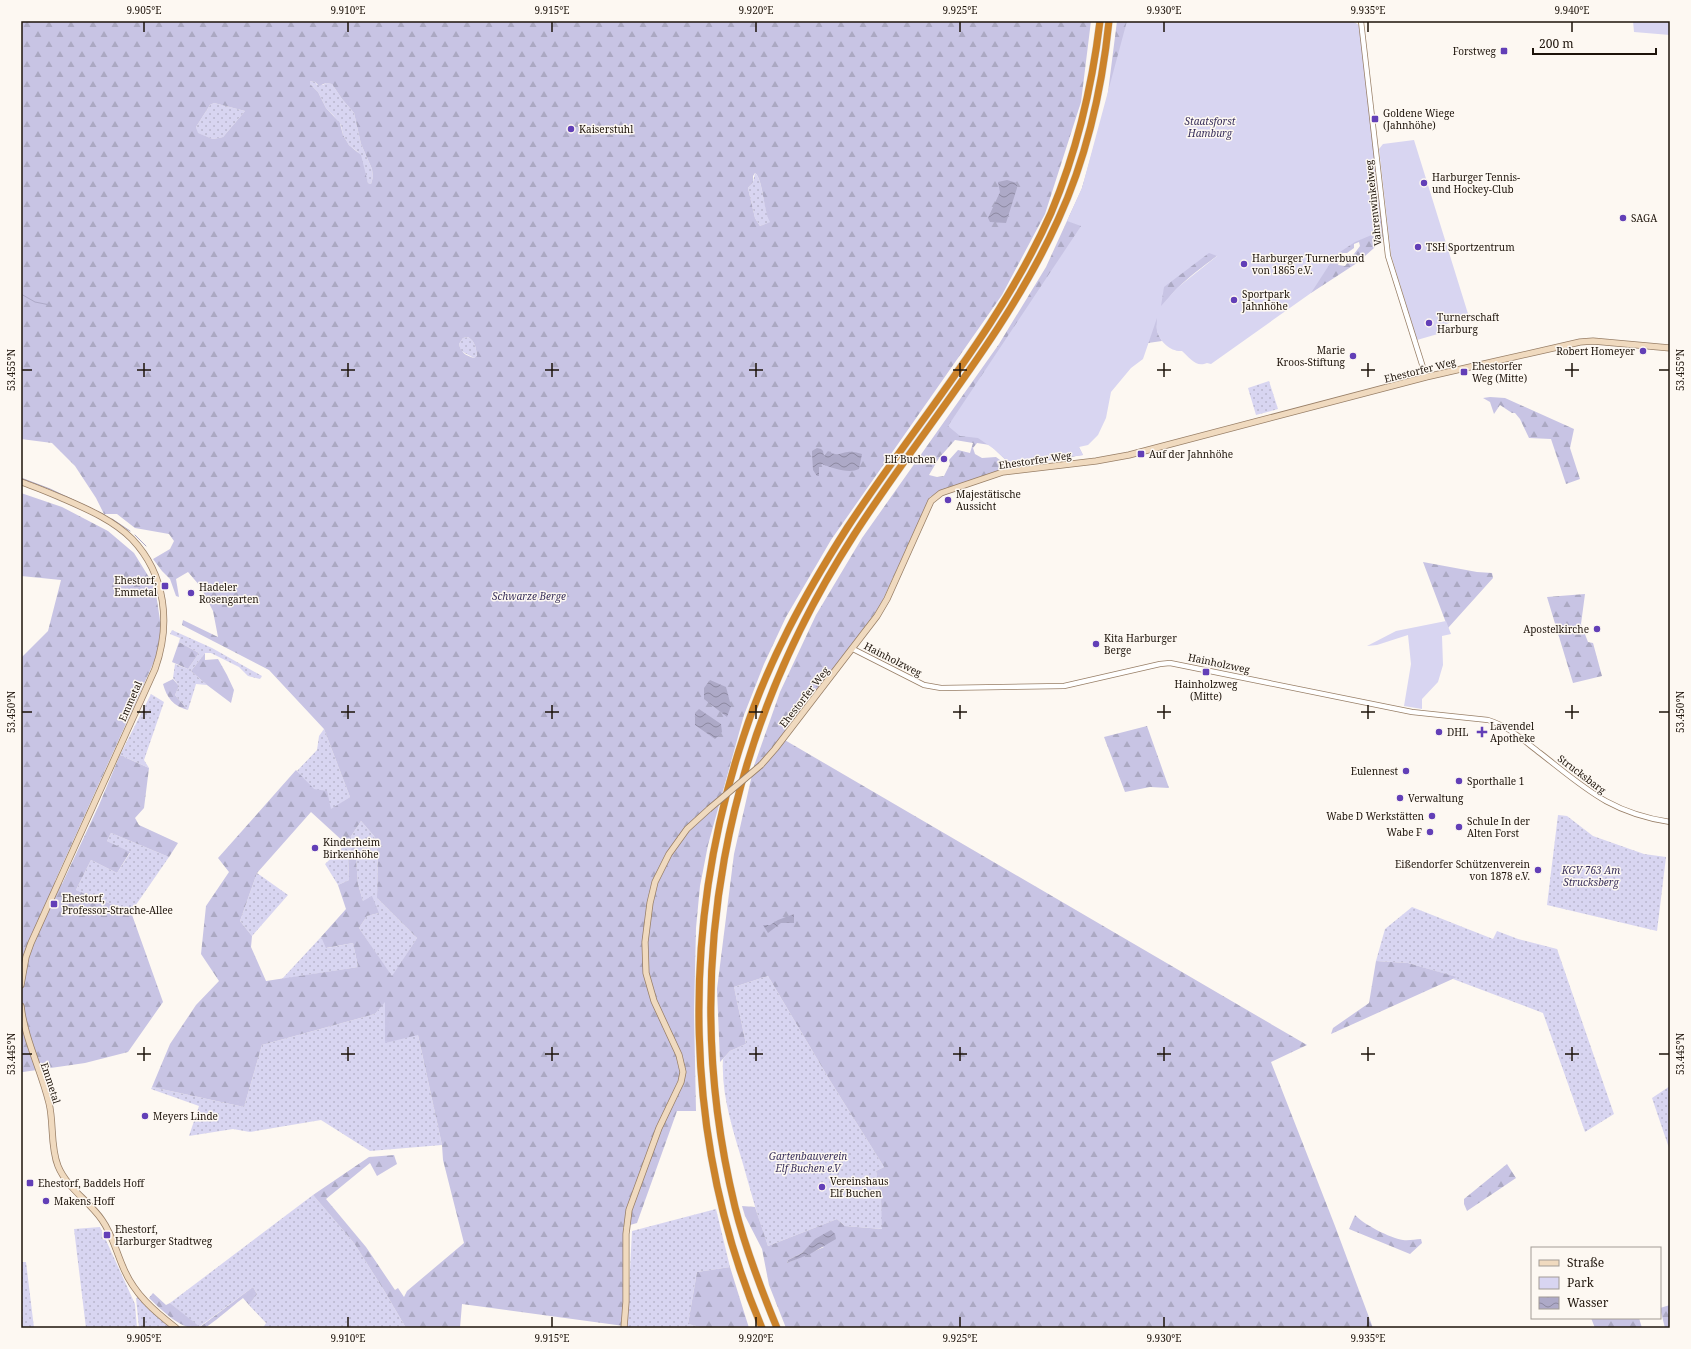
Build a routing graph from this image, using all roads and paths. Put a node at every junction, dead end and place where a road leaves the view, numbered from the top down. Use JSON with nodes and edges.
{"nodes":[{"id":1,"x":1100,"y":21,"type":"edge"},
{"id":2,"x":1109,"y":21,"type":"edge"},
{"id":3,"x":1361,"y":21,"type":"edge"},
{"id":4,"x":1670,"y":348,"type":"edge"},
{"id":5,"x":1426,"y":377,"type":"junction"},
{"id":6,"x":21,"y":482,"type":"edge"},
{"id":7,"x":853,"y":649,"type":"junction"},
{"id":8,"x":1492,"y":722,"type":"joint"},
{"id":9,"x":1670,"y":822,"type":"edge"},
{"id":10,"x":21,"y":985,"type":"edge"},
{"id":11,"x":21,"y":1006,"type":"edge"},
{"id":12,"x":176,"y":1328,"type":"edge"},
{"id":13,"x":624,"y":1328,"type":"edge"},
{"id":14,"x":762,"y":1328,"type":"edge"},
{"id":15,"x":777,"y":1328,"type":"edge"}],
"edges":[{"from":1,"to":14,"type":"highway"},
{"from":2,"to":15,"type":"highway"},
{"from":3,"to":5,"type":"street","name":"Vahrenwinkelweg"},
{"from":4,"to":5,"type":"main road","name":"Ehestorfer Weg"},
{"from":5,"to":7,"type":"main road","name":"Ehestorfer Weg"},
{"from":6,"to":10,"type":"main road","name":"Emmetal"},
{"from":7,"to":8,"type":"street","name":"Hainholzweg"},
{"from":7,"to":13,"type":"main road","name":"Ehestorfer Weg","bridge":true},
{"from":8,"to":9,"type":"street","name":"Strucksbarg"},
{"from":11,"to":12,"type":"main road","name":"Emmetal"}]}
